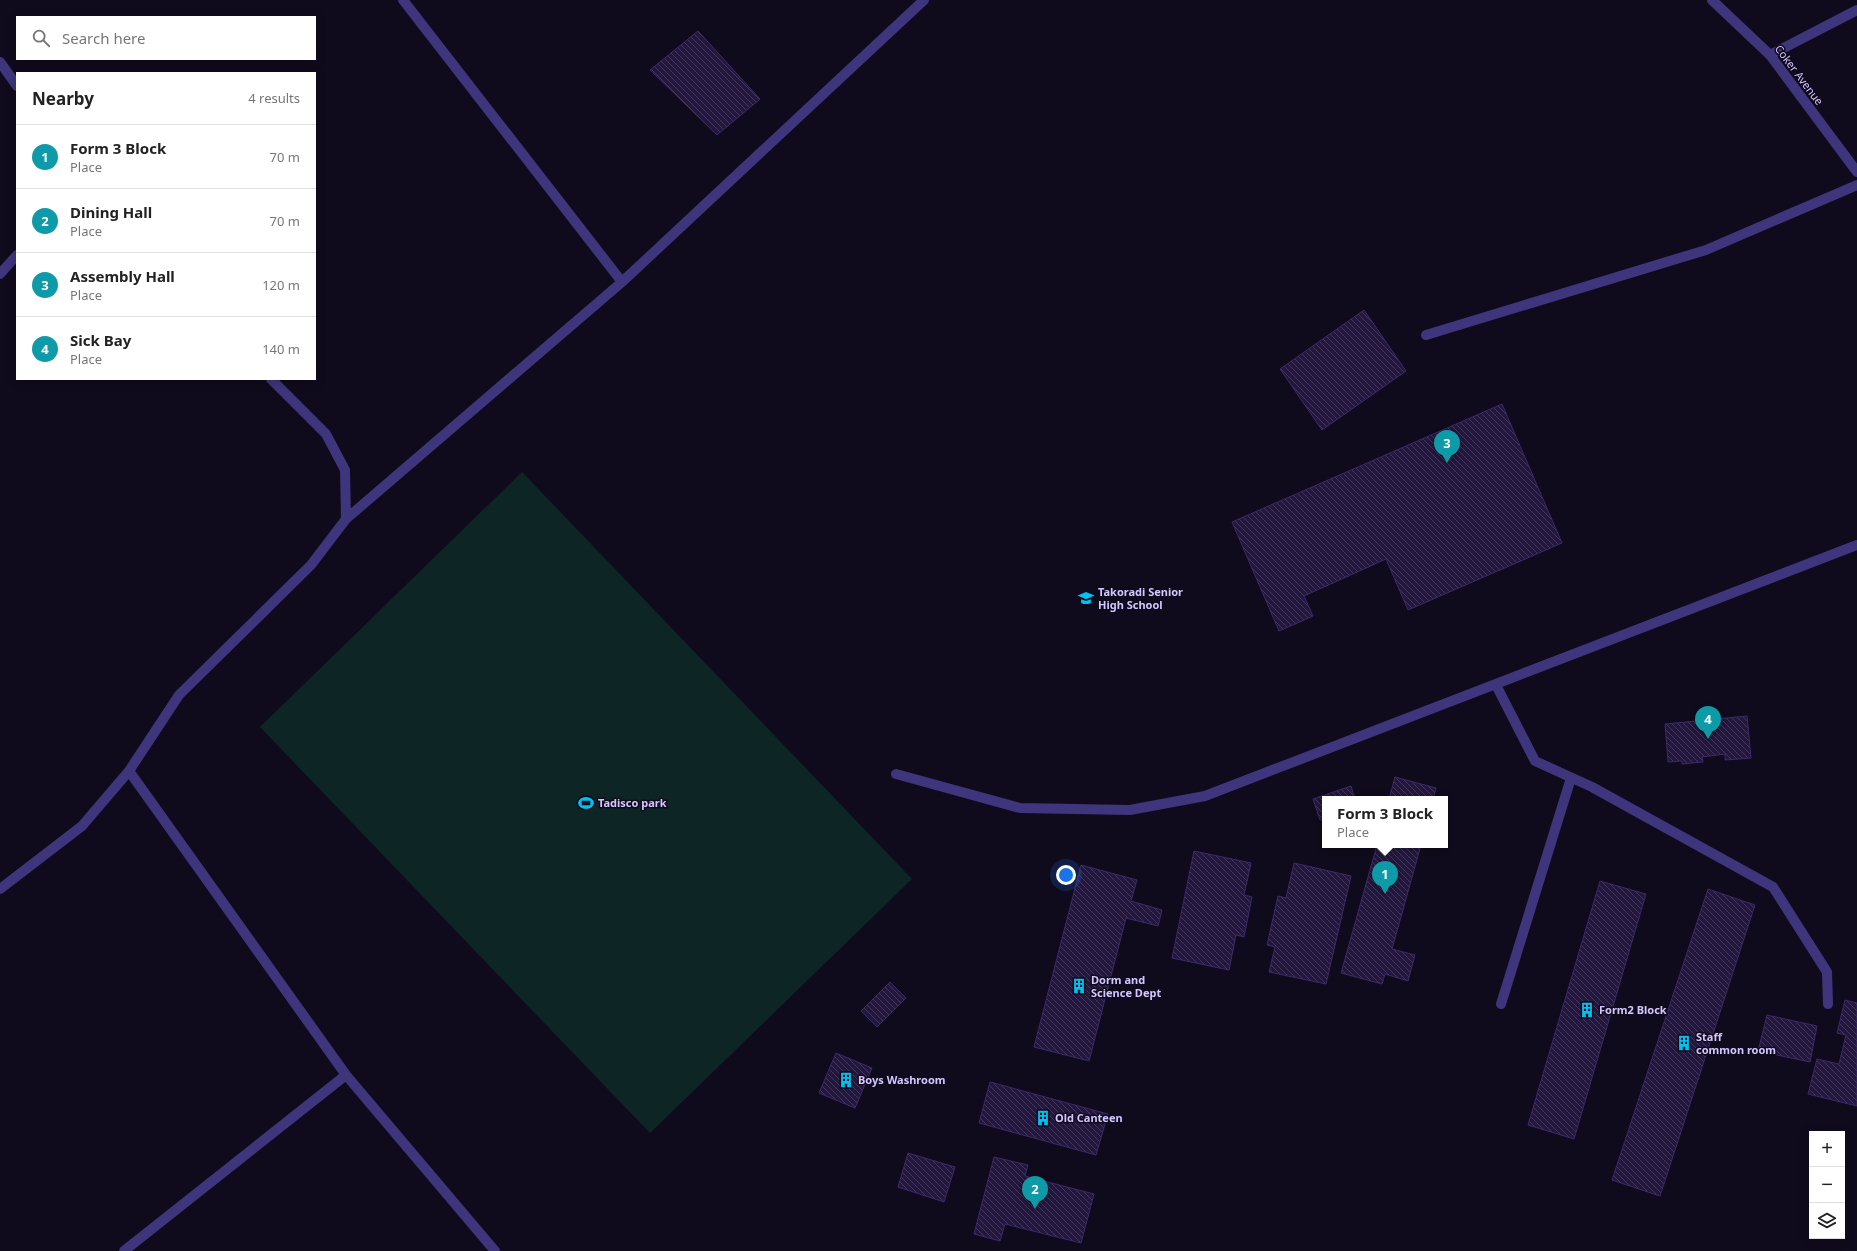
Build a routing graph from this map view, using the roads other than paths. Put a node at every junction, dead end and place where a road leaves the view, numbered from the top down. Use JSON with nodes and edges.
{"nodes":[{"id":1,"x":403,"y":0,"type":"edge"},
{"id":2,"x":924,"y":0,"type":"edge"},
{"id":3,"x":1712,"y":0,"type":"edge"},
{"id":4,"x":1857,"y":10,"type":"edge"},
{"id":5,"x":1770,"y":55,"type":"junction"},
{"id":6,"x":0,"y":62,"type":"edge"},
{"id":7,"x":16,"y":85,"type":"edge"},
{"id":8,"x":1857,"y":172,"type":"edge"},
{"id":9,"x":1857,"y":185,"type":"edge"},
{"id":10,"x":16,"y":257,"type":"edge"},
{"id":11,"x":0,"y":274,"type":"edge"},
{"id":12,"x":622,"y":282,"type":"junction"},
{"id":13,"x":1426,"y":335,"type":"dead end"},
{"id":14,"x":273,"y":380,"type":"edge"},
{"id":15,"x":346,"y":519,"type":"junction"},
{"id":16,"x":1857,"y":545,"type":"edge"},
{"id":17,"x":1496,"y":685,"type":"junction"},
{"id":18,"x":129,"y":772,"type":"junction"},
{"id":19,"x":896,"y":774,"type":"dead end"},
{"id":20,"x":1572,"y":778,"type":"junction"},
{"id":21,"x":0,"y":889,"type":"edge"},
{"id":22,"x":1501,"y":1004,"type":"dead end"},
{"id":23,"x":1828,"y":1004,"type":"dead end"},
{"id":24,"x":346,"y":1075,"type":"junction"},
{"id":25,"x":124,"y":1251,"type":"edge"},
{"id":26,"x":495,"y":1251,"type":"edge"}],
"edges":[{"from":1,"to":12,"type":"street"},
{"from":2,"to":12,"type":"street"},
{"from":3,"to":5,"type":"street","name":"Coker Avenue"},
{"from":4,"to":5,"type":"street"},
{"from":5,"to":8,"type":"street","name":"Coker Avenue"},
{"from":6,"to":7,"type":"street"},
{"from":9,"to":13,"type":"street"},
{"from":10,"to":11,"type":"street"},
{"from":12,"to":15,"type":"street"},
{"from":14,"to":15,"type":"street"},
{"from":15,"to":18,"type":"street"},
{"from":16,"to":17,"type":"street"},
{"from":17,"to":19,"type":"street"},
{"from":17,"to":20,"type":"street"},
{"from":18,"to":21,"type":"street"},
{"from":18,"to":24,"type":"street"},
{"from":20,"to":22,"type":"street"},
{"from":20,"to":23,"type":"street"},
{"from":24,"to":25,"type":"street"},
{"from":24,"to":26,"type":"street"}]}
